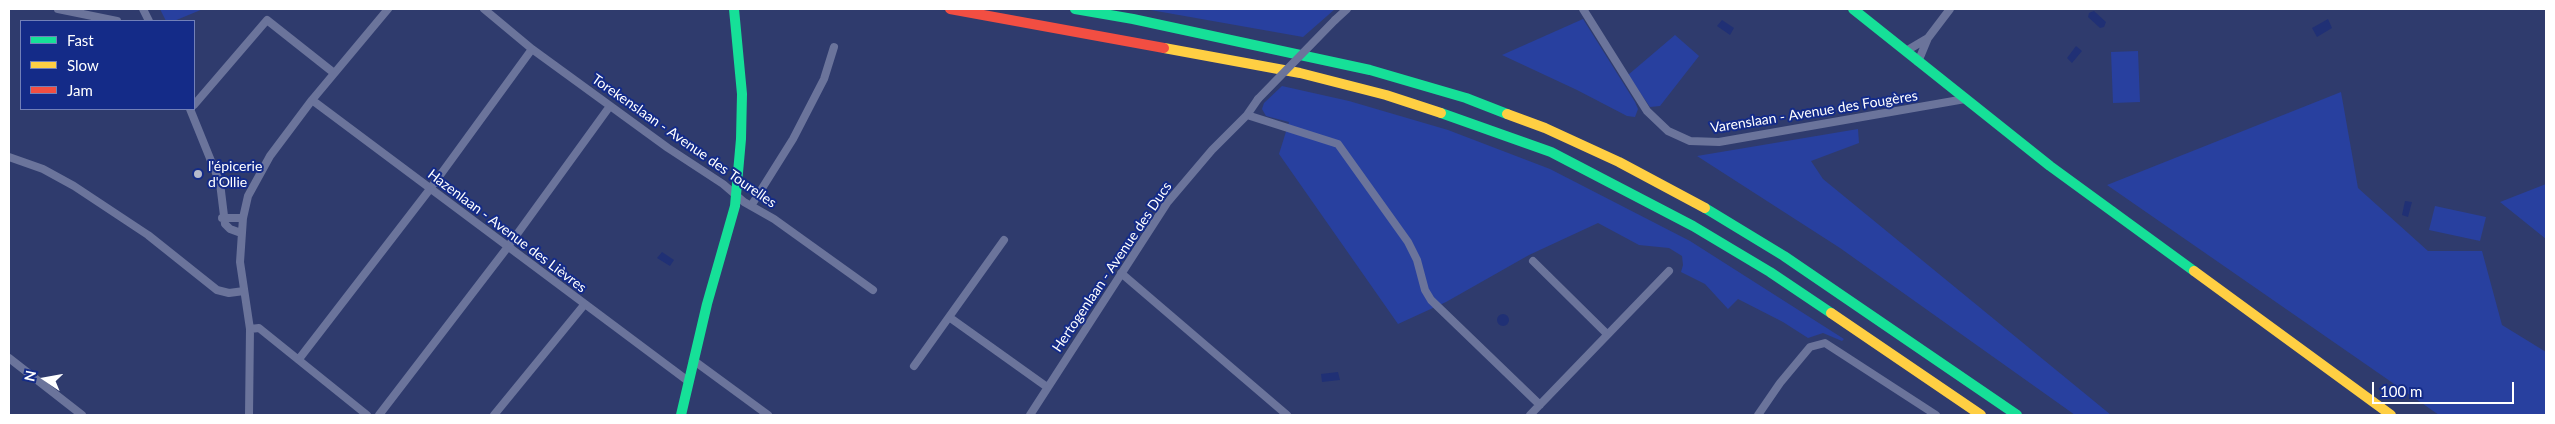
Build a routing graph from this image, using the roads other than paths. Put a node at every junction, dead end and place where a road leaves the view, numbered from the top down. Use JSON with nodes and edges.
{"nodes":[{"id":1,"x":58,"y":9,"type":"edge"},
{"id":2,"x":388,"y":9,"type":"edge"},
{"id":3,"x":484,"y":9,"type":"edge"},
{"id":4,"x":734,"y":9,"type":"edge"},
{"id":5,"x":950,"y":9,"type":"edge"},
{"id":6,"x":1075,"y":9,"type":"edge"},
{"id":7,"x":1347,"y":9,"type":"edge"},
{"id":8,"x":1583,"y":9,"type":"edge"},
{"id":9,"x":1853,"y":9,"type":"edge"},
{"id":10,"x":1950,"y":9,"type":"edge"},
{"id":11,"x":112,"y":20,"type":"edge"},
{"id":12,"x":1928,"y":38,"type":"junction"},
{"id":13,"x":834,"y":47,"type":"dead end"},
{"id":14,"x":532,"y":49,"type":"junction"},
{"id":15,"x":1906,"y":51,"type":"junction"},
{"id":16,"x":1918,"y":62,"type":"junction"},
{"id":17,"x":334,"y":73,"type":"junction"},
{"id":18,"x":312,"y":100,"type":"junction"},
{"id":19,"x":1965,"y":100,"type":"junction"},
{"id":20,"x":195,"y":104,"type":"edge"},
{"id":21,"x":610,"y":106,"type":"junction"},
{"id":22,"x":191,"y":110,"type":"edge"},
{"id":23,"x":1247,"y":116,"type":"junction"},
{"id":24,"x":9,"y":157,"type":"edge"},
{"id":25,"x":430,"y":189,"type":"junction"},
{"id":26,"x":737,"y":194,"type":"junction"},
{"id":27,"x":751,"y":206,"type":"junction"},
{"id":28,"x":222,"y":218,"type":"junction"},
{"id":29,"x":243,"y":218,"type":"junction"},
{"id":30,"x":242,"y":232,"type":"junction"},
{"id":31,"x":1004,"y":240,"type":"dead end"},
{"id":32,"x":507,"y":248,"type":"junction"},
{"id":33,"x":1533,"y":261,"type":"dead end"},
{"id":34,"x":1668,"y":271,"type":"dead end"},
{"id":35,"x":1121,"y":273,"type":"junction"},
{"id":36,"x":873,"y":290,"type":"dead end"},
{"id":37,"x":244,"y":291,"type":"junction"},
{"id":38,"x":584,"y":305,"type":"junction"},
{"id":39,"x":949,"y":317,"type":"junction"},
{"id":40,"x":250,"y":329,"type":"junction"},
{"id":41,"x":1607,"y":334,"type":"junction"},
{"id":42,"x":9,"y":358,"type":"edge"},
{"id":43,"x":299,"y":359,"type":"junction"},
{"id":44,"x":693,"y":360,"type":"junction"},
{"id":45,"x":914,"y":366,"type":"dead end"},
{"id":46,"x":688,"y":381,"type":"junction"},
{"id":47,"x":1047,"y":387,"type":"junction"},
{"id":48,"x":1540,"y":405,"type":"junction"},
{"id":49,"x":82,"y":415,"type":"edge"},
{"id":50,"x":249,"y":415,"type":"edge"},
{"id":51,"x":367,"y":415,"type":"edge"},
{"id":52,"x":379,"y":415,"type":"edge"},
{"id":53,"x":494,"y":415,"type":"edge"},
{"id":54,"x":681,"y":415,"type":"edge"},
{"id":55,"x":768,"y":415,"type":"edge"},
{"id":56,"x":1030,"y":415,"type":"edge"},
{"id":57,"x":1287,"y":415,"type":"edge"},
{"id":58,"x":1530,"y":415,"type":"edge"},
{"id":59,"x":1758,"y":415,"type":"edge"},
{"id":60,"x":1936,"y":415,"type":"edge"},
{"id":61,"x":1981,"y":415,"type":"edge"},
{"id":62,"x":2017,"y":415,"type":"edge"},
{"id":63,"x":2390,"y":415,"type":"edge"}],
"edges":[{"from":1,"to":11,"type":"street"},
{"from":2,"to":17,"type":"street"},
{"from":3,"to":14,"type":"street","name":"Torekenslaan - Avenue des Tourelles"},
{"from":4,"to":26,"type":"main road"},
{"from":5,"to":61,"type":"main road"},
{"from":6,"to":62,"type":"main road"},
{"from":7,"to":23,"type":"street","name":"Hertogenlaan - Avenue des Ducs","bridge":true},
{"from":8,"to":19,"type":"street","name":"Varenslaan - Avenue des Fougères"},
{"from":9,"to":15,"type":"main road"},
{"from":10,"to":12,"type":"street"},
{"from":12,"to":15,"type":"street"},
{"from":12,"to":16,"type":"street"},
{"from":13,"to":27,"type":"street"},
{"from":14,"to":21,"type":"street","name":"Torekenslaan - Avenue des Tourelles"},
{"from":14,"to":25,"type":"street"},
{"from":15,"to":16,"type":"main road"},
{"from":16,"to":19,"type":"main road"},
{"from":17,"to":18,"type":"street"},
{"from":17,"to":20,"type":"street"},
{"from":18,"to":25,"type":"street","name":"Hazenlaan - Avenue des Lièvres"},
{"from":18,"to":29,"type":"street"},
{"from":19,"to":63,"type":"main road"},
{"from":21,"to":26,"type":"street","name":"Torekenslaan - Avenue des Tourelles"},
{"from":21,"to":32,"type":"street"},
{"from":22,"to":28,"type":"street"},
{"from":23,"to":35,"type":"street","name":"Hertogenlaan - Avenue des Ducs"},
{"from":23,"to":48,"type":"street"},
{"from":24,"to":37,"type":"street"},
{"from":25,"to":32,"type":"street","name":"Hazenlaan - Avenue des Lièvres"},
{"from":25,"to":43,"type":"street"},
{"from":26,"to":27,"type":"street","name":"Torekenslaan - Avenue des Tourelles"},
{"from":26,"to":44,"type":"main road"},
{"from":27,"to":36,"type":"street","name":"Torekenslaan - Avenue des Tourelles"},
{"from":28,"to":29,"type":"street"},
{"from":28,"to":30,"type":"street"},
{"from":29,"to":30,"type":"street"},
{"from":30,"to":37,"type":"street"},
{"from":31,"to":39,"type":"street"},
{"from":32,"to":38,"type":"street","name":"Hazenlaan - Avenue des Lièvres"},
{"from":32,"to":52,"type":"street"},
{"from":33,"to":41,"type":"street"},
{"from":34,"to":41,"type":"street"},
{"from":35,"to":47,"type":"street","name":"Hertogenlaan - Avenue des Ducs"},
{"from":35,"to":57,"type":"street"},
{"from":37,"to":40,"type":"street"},
{"from":38,"to":46,"type":"street","name":"Hazenlaan - Avenue des Lièvres"},
{"from":38,"to":53,"type":"street"},
{"from":39,"to":45,"type":"street"},
{"from":39,"to":47,"type":"street"},
{"from":40,"to":43,"type":"street"},
{"from":40,"to":50,"type":"street"},
{"from":41,"to":48,"type":"street"},
{"from":42,"to":49,"type":"street"},
{"from":43,"to":51,"type":"street"},
{"from":44,"to":46,"type":"main road"},
{"from":44,"to":55,"type":"street"},
{"from":46,"to":54,"type":"main road"},
{"from":47,"to":56,"type":"street","name":"Hertogenlaan - Avenue des Ducs"},
{"from":48,"to":58,"type":"street"},
{"from":59,"to":60,"type":"street"}]}
